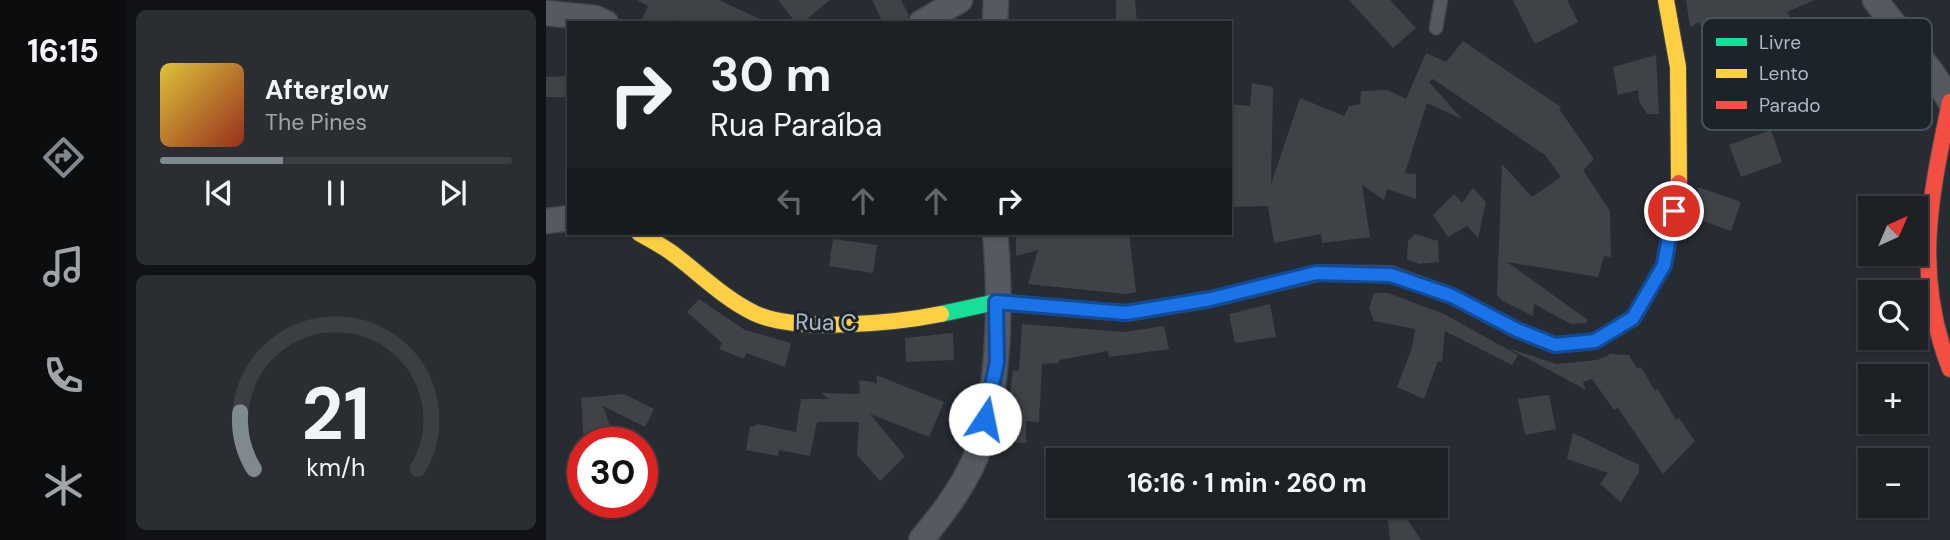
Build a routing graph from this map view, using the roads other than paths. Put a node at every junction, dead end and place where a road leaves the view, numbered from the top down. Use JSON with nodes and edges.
{"nodes":[{"id":1,"x":960,"y":0,"type":"edge"},
{"id":2,"x":996,"y":0,"type":"edge"},
{"id":3,"x":1441,"y":0,"type":"edge"},
{"id":4,"x":1666,"y":0,"type":"edge"},
{"id":5,"x":1875,"y":0,"type":"edge"},
{"id":6,"x":546,"y":13,"type":"edge"},
{"id":7,"x":1889,"y":18,"type":"edge"},
{"id":8,"x":601,"y":21,"type":"edge"},
{"id":9,"x":924,"y":21,"type":"edge"},
{"id":10,"x":995,"y":21,"type":"edge"},
{"id":11,"x":1436,"y":28,"type":"dead end"},
{"id":12,"x":1932,"y":73,"type":"edge"},
{"id":13,"x":1950,"y":102,"type":"edge"},
{"id":14,"x":567,"y":218,"type":"edge"},
{"id":15,"x":546,"y":221,"type":"edge"},
{"id":16,"x":642,"y":235,"type":"edge"},
{"id":17,"x":995,"y":235,"type":"edge"},
{"id":18,"x":996,"y":302,"type":"junction"},
{"id":19,"x":1950,"y":369,"type":"edge"},
{"id":20,"x":920,"y":540,"type":"edge"}],
"edges":[{"from":1,"to":9,"type":"street"},
{"from":2,"to":10,"type":"street"},
{"from":3,"to":11,"type":"lane"},
{"from":4,"to":18,"type":"main road","name":"Rua C"},
{"from":5,"to":7,"type":"street"},
{"from":6,"to":8,"type":"street"},
{"from":12,"to":13,"type":"street"},
{"from":13,"to":19,"type":"main road"},
{"from":14,"to":15,"type":"street"},
{"from":16,"to":18,"type":"main road","name":"Rua C"},
{"from":17,"to":18,"type":"street"},
{"from":18,"to":20,"type":"street"}]}
